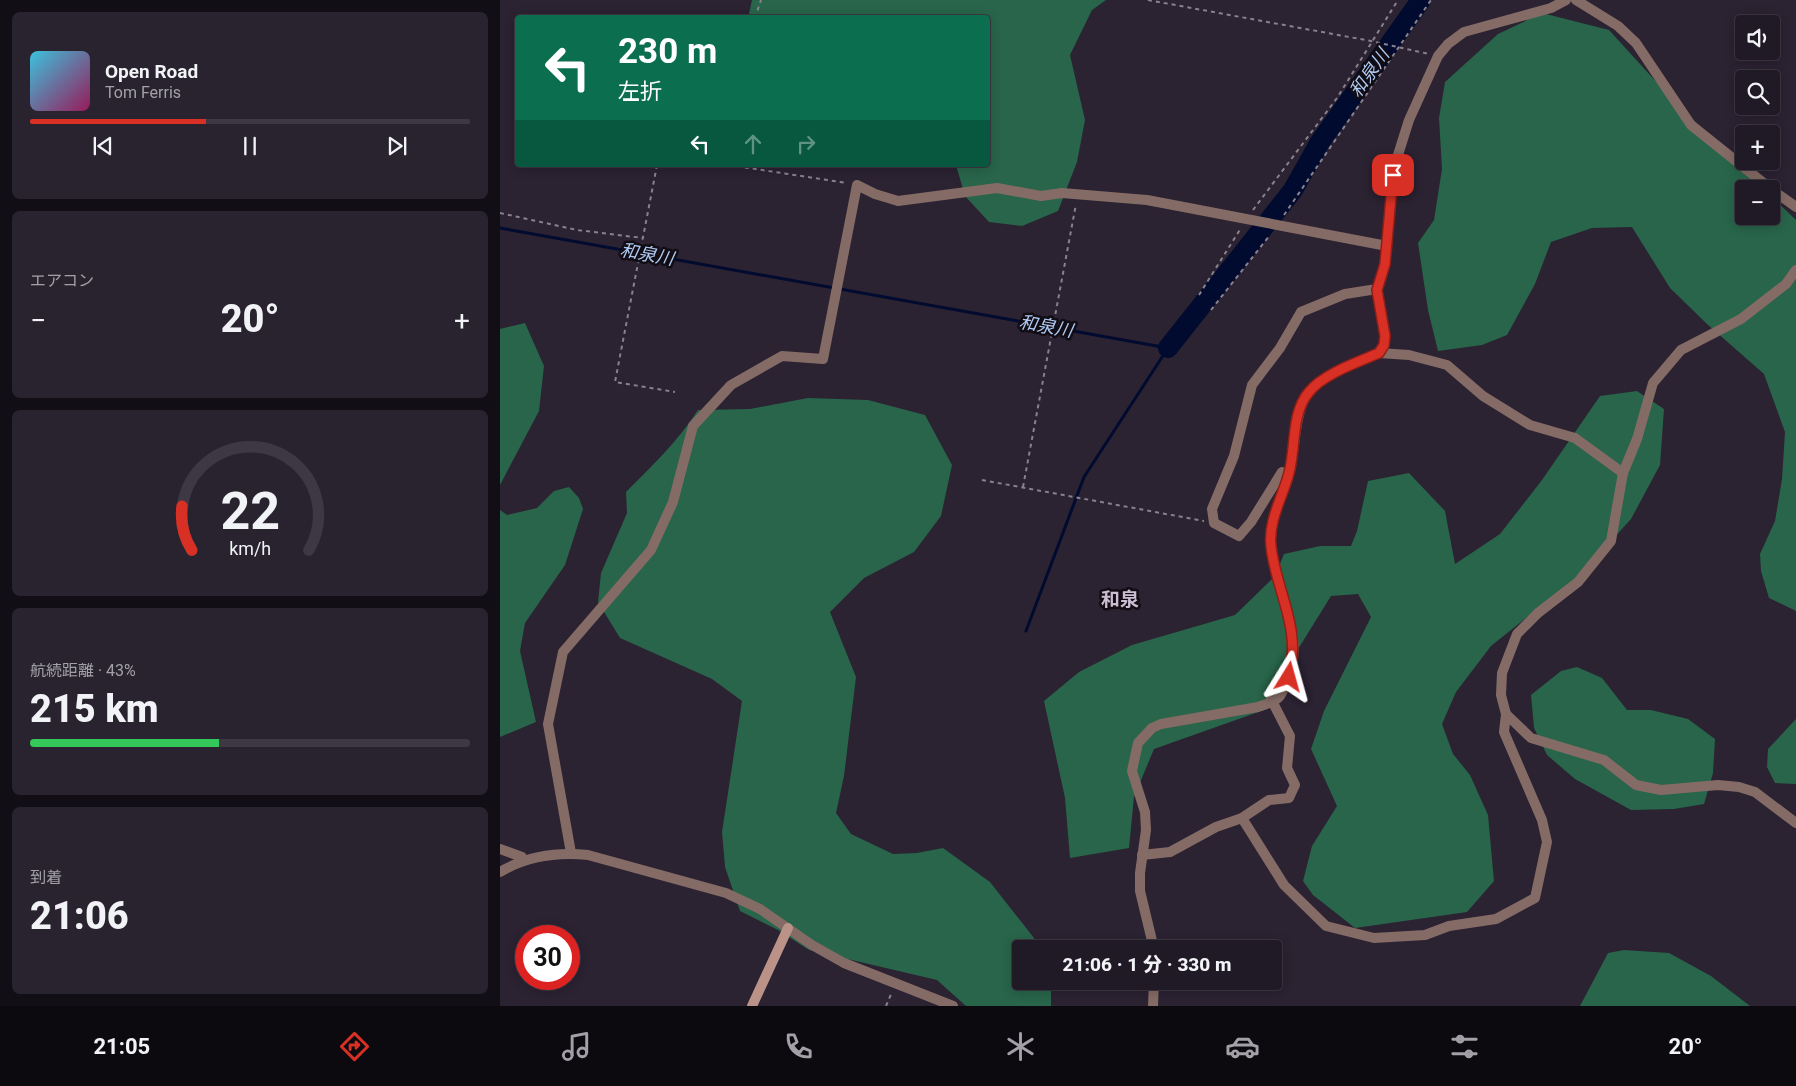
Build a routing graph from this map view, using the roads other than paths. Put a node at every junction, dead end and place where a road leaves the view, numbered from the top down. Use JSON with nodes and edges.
{"nodes":[{"id":1,"x":1566,"y":0,"type":"edge"},
{"id":2,"x":1576,"y":0,"type":"edge"},
{"id":3,"x":1760,"y":180,"type":"edge"},
{"id":4,"x":1780,"y":195,"type":"edge"},
{"id":5,"x":1796,"y":207,"type":"edge"},
{"id":6,"x":1387,"y":246,"type":"junction"},
{"id":7,"x":1796,"y":270,"type":"edge"},
{"id":8,"x":1377,"y":290,"type":"junction"},
{"id":9,"x":1379,"y":353,"type":"junction"},
{"id":10,"x":1282,"y":472,"type":"dead end"},
{"id":11,"x":1623,"y":473,"type":"junction"},
{"id":12,"x":1272,"y":700,"type":"junction"},
{"id":13,"x":1506,"y":714,"type":"junction"},
{"id":14,"x":1242,"y":818,"type":"junction"},
{"id":15,"x":1796,"y":823,"type":"edge"},
{"id":16,"x":500,"y":849,"type":"edge"},
{"id":17,"x":571,"y":853,"type":"junction"},
{"id":18,"x":1142,"y":855,"type":"junction"},
{"id":19,"x":522,"y":857,"type":"dead end"},
{"id":20,"x":500,"y":872,"type":"edge"},
{"id":21,"x":788,"y":928,"type":"junction"},
{"id":22,"x":1152,"y":940,"type":"edge"},
{"id":23,"x":1154,"y":990,"type":"edge"},
{"id":24,"x":752,"y":1006,"type":"edge"},
{"id":25,"x":953,"y":1006,"type":"edge"},
{"id":26,"x":1153,"y":1006,"type":"edge"}],
"edges":[{"from":1,"to":6,"type":"street"},
{"from":2,"to":3,"type":"street"},
{"from":4,"to":5,"type":"street"},
{"from":6,"to":8,"type":"street"},
{"from":6,"to":17,"type":"street"},
{"from":7,"to":11,"type":"street"},
{"from":8,"to":9,"type":"street"},
{"from":8,"to":10,"type":"street"},
{"from":9,"to":11,"type":"street"},
{"from":9,"to":12,"type":"street"},
{"from":11,"to":13,"type":"street"},
{"from":12,"to":14,"type":"street"},
{"from":12,"to":18,"type":"street"},
{"from":13,"to":14,"type":"street"},
{"from":13,"to":15,"type":"street"},
{"from":14,"to":18,"type":"street"},
{"from":16,"to":19,"type":"street"},
{"from":17,"to":20,"type":"street"},
{"from":17,"to":21,"type":"street"},
{"from":18,"to":22,"type":"street"},
{"from":21,"to":24,"type":"street"},
{"from":21,"to":25,"type":"street"},
{"from":23,"to":26,"type":"street"}]}
